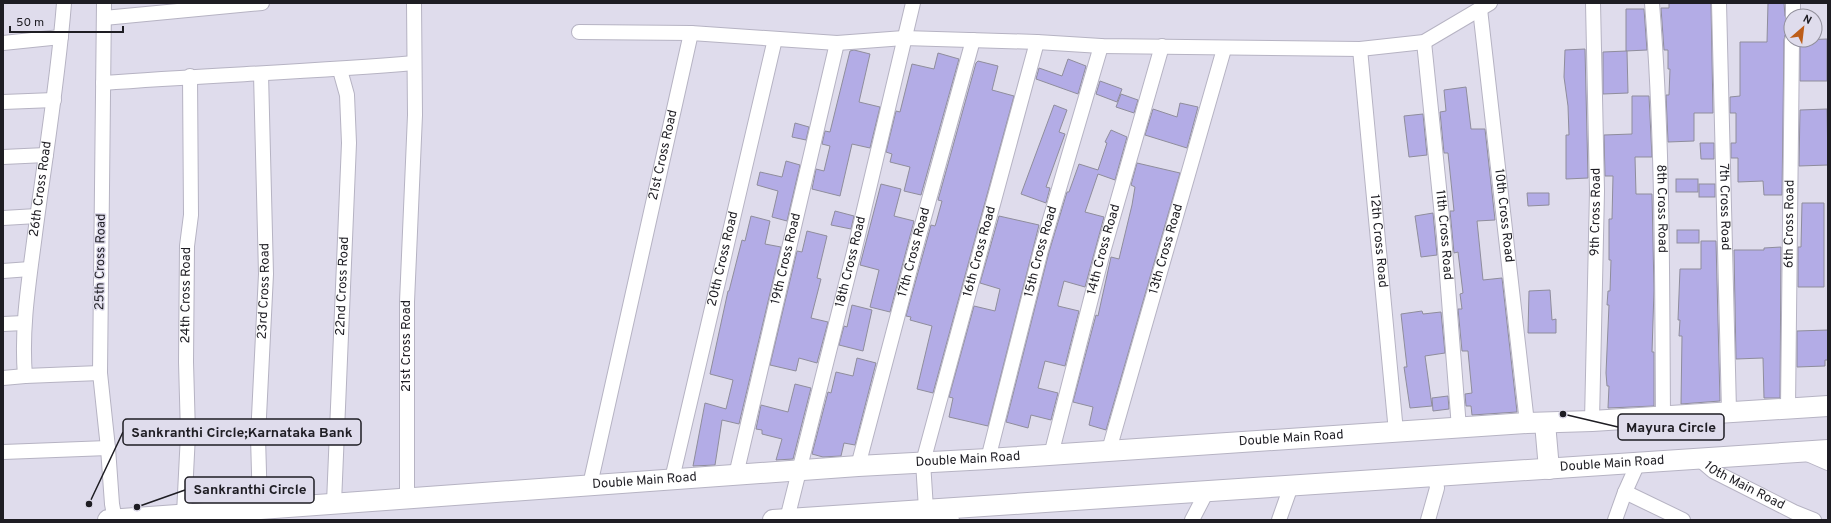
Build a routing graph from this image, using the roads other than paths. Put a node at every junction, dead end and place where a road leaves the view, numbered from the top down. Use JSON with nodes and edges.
{"nodes":[{"id":1,"x":64,"y":3,"type":"edge"},
{"id":2,"x":104,"y":3,"type":"edge"},
{"id":3,"x":256,"y":3,"type":"edge"},
{"id":4,"x":262,"y":3,"type":"edge"},
{"id":5,"x":414,"y":3,"type":"edge"},
{"id":6,"x":913,"y":3,"type":"edge"},
{"id":7,"x":1593,"y":3,"type":"edge"},
{"id":8,"x":1652,"y":3,"type":"edge"},
{"id":9,"x":1719,"y":3,"type":"edge"},
{"id":10,"x":1485,"y":6,"type":"edge"},
{"id":11,"x":104,"y":18,"type":"junction"},
{"id":12,"x":579,"y":32,"type":"dead end"},
{"id":13,"x":691,"y":33,"type":"junction"},
{"id":14,"x":61,"y":37,"type":"junction"},
{"id":15,"x":904,"y":38,"type":"junction"},
{"id":16,"x":775,"y":39,"type":"junction"},
{"id":17,"x":973,"y":40,"type":"junction"},
{"id":18,"x":1038,"y":42,"type":"junction"},
{"id":19,"x":1424,"y":42,"type":"junction"},
{"id":20,"x":3,"y":43,"type":"edge"},
{"id":21,"x":838,"y":43,"type":"junction"},
{"id":22,"x":1101,"y":46,"type":"junction"},
{"id":23,"x":1162,"y":46,"type":"junction"},
{"id":24,"x":1792,"y":48,"type":"edge"},
{"id":25,"x":1224,"y":49,"type":"junction"},
{"id":26,"x":1360,"y":50,"type":"junction"},
{"id":27,"x":414,"y":64,"type":"junction"},
{"id":28,"x":340,"y":70,"type":"junction"},
{"id":29,"x":261,"y":74,"type":"junction"},
{"id":30,"x":190,"y":76,"type":"junction"},
{"id":31,"x":103,"y":83,"type":"junction"},
{"id":32,"x":54,"y":100,"type":"junction"},
{"id":33,"x":3,"y":102,"type":"edge"},
{"id":34,"x":46,"y":155,"type":"junction"},
{"id":35,"x":3,"y":157,"type":"edge"},
{"id":36,"x":37,"y":216,"type":"junction"},
{"id":37,"x":3,"y":218,"type":"edge"},
{"id":38,"x":30,"y":269,"type":"junction"},
{"id":39,"x":3,"y":271,"type":"edge"},
{"id":40,"x":24,"y":323,"type":"junction"},
{"id":41,"x":3,"y":324,"type":"edge"},
{"id":42,"x":100,"y":373,"type":"junction"},
{"id":43,"x":25,"y":376,"type":"junction"},
{"id":44,"x":3,"y":378,"type":"edge"},
{"id":45,"x":1828,"y":406,"type":"edge"},
{"id":46,"x":1788,"y":407,"type":"junction"},
{"id":47,"x":1729,"y":411,"type":"junction"},
{"id":48,"x":1662,"y":415,"type":"junction"},
{"id":49,"x":1592,"y":421,"type":"junction"},
{"id":50,"x":1536,"y":423,"type":"junction"},
{"id":51,"x":1459,"y":428,"type":"junction"},
{"id":52,"x":1396,"y":432,"type":"junction"},
{"id":53,"x":108,"y":448,"type":"junction"},
{"id":54,"x":1109,"y":450,"type":"junction"},
{"id":55,"x":1828,"y":450,"type":"edge"},
{"id":56,"x":3,"y":452,"type":"edge"},
{"id":57,"x":1803,"y":452,"type":"junction"},
{"id":58,"x":1051,"y":455,"type":"junction"},
{"id":59,"x":988,"y":459,"type":"junction"},
{"id":60,"x":1699,"y":459,"type":"junction"},
{"id":61,"x":923,"y":462,"type":"junction"},
{"id":62,"x":1638,"y":463,"type":"junction"},
{"id":63,"x":1828,"y":463,"type":"edge"},
{"id":64,"x":858,"y":466,"type":"junction"},
{"id":65,"x":1550,"y":469,"type":"junction"},
{"id":66,"x":799,"y":471,"type":"junction"},
{"id":67,"x":736,"y":475,"type":"junction"},
{"id":68,"x":1435,"y":476,"type":"junction"},
{"id":69,"x":672,"y":479,"type":"junction"},
{"id":70,"x":590,"y":485,"type":"junction"},
{"id":71,"x":1291,"y":486,"type":"junction"},
{"id":72,"x":1207,"y":491,"type":"junction"},
{"id":73,"x":1625,"y":492,"type":"junction"},
{"id":74,"x":407,"y":498,"type":"junction"},
{"id":75,"x":334,"y":503,"type":"junction"},
{"id":76,"x":260,"y":508,"type":"junction"},
{"id":77,"x":938,"y":513,"type":"edge"},
{"id":78,"x":184,"y":514,"type":"junction"},
{"id":79,"x":108,"y":520,"type":"edge"},
{"id":80,"x":115,"y":520,"type":"edge"},
{"id":81,"x":780,"y":520,"type":"edge"},
{"id":82,"x":1192,"y":520,"type":"edge"},
{"id":83,"x":1279,"y":520,"type":"edge"},
{"id":84,"x":1428,"y":520,"type":"edge"},
{"id":85,"x":1615,"y":520,"type":"edge"},
{"id":86,"x":1683,"y":520,"type":"edge"},
{"id":87,"x":1814,"y":520,"type":"edge"}],
"edges":[{"from":1,"to":14,"type":"street","name":"26th Cross Road"},
{"from":2,"to":11,"type":"street","name":"25th Cross Road"},
{"from":3,"to":4,"type":"street"},
{"from":3,"to":11,"type":"street"},
{"from":5,"to":27,"type":"street","name":"21st Cross Road"},
{"from":6,"to":15,"type":"street","name":"18th Cross Road"},
{"from":7,"to":49,"type":"street","name":"9th Cross Road"},
{"from":8,"to":48,"type":"street","name":"8th Cross Road"},
{"from":9,"to":47,"type":"street","name":"7th Cross Road"},
{"from":10,"to":19,"type":"street"},
{"from":10,"to":50,"type":"street","name":"10th Cross Road"},
{"from":11,"to":31,"type":"street","name":"25th Cross Road"},
{"from":12,"to":13,"type":"street"},
{"from":13,"to":16,"type":"street"},
{"from":13,"to":70,"type":"street","name":"21st Cross Road"},
{"from":14,"to":20,"type":"street"},
{"from":14,"to":32,"type":"street","name":"26th Cross Road"},
{"from":15,"to":17,"type":"street"},
{"from":15,"to":21,"type":"street"},
{"from":15,"to":66,"type":"street","name":"18th Cross Road"},
{"from":16,"to":21,"type":"street"},
{"from":16,"to":69,"type":"street","name":"20th Cross Road"},
{"from":17,"to":18,"type":"street"},
{"from":17,"to":64,"type":"street","name":"17th Cross Road"},
{"from":18,"to":22,"type":"street"},
{"from":18,"to":61,"type":"street","name":"16th Cross Road"},
{"from":19,"to":26,"type":"street"},
{"from":19,"to":51,"type":"street","name":"11th Cross Road"},
{"from":21,"to":67,"type":"street","name":"19th Cross Road"},
{"from":22,"to":23,"type":"street"},
{"from":22,"to":59,"type":"street","name":"15th Cross Road"},
{"from":23,"to":25,"type":"street"},
{"from":23,"to":58,"type":"street","name":"14th Cross Road"},
{"from":24,"to":46,"type":"street","name":"6th Cross Road"},
{"from":25,"to":26,"type":"street"},
{"from":25,"to":54,"type":"street","name":"13th Cross Road"},
{"from":26,"to":52,"type":"street","name":"12th Cross Road"},
{"from":27,"to":28,"type":"street"},
{"from":27,"to":74,"type":"street","name":"21st Cross Road"},
{"from":28,"to":29,"type":"street"},
{"from":28,"to":75,"type":"street","name":"22nd Cross Road"},
{"from":29,"to":30,"type":"street"},
{"from":29,"to":76,"type":"street","name":"23rd Cross Road"},
{"from":30,"to":31,"type":"street"},
{"from":30,"to":78,"type":"street","name":"24th Cross Road"},
{"from":31,"to":42,"type":"street","name":"25th Cross Road"},
{"from":32,"to":33,"type":"street"},
{"from":32,"to":34,"type":"street","name":"26th Cross Road"},
{"from":34,"to":35,"type":"street"},
{"from":34,"to":36,"type":"street","name":"26th Cross Road"},
{"from":36,"to":37,"type":"street"},
{"from":36,"to":38,"type":"street","name":"26th Cross Road"},
{"from":38,"to":39,"type":"street"},
{"from":38,"to":40,"type":"street","name":"26th Cross Road"},
{"from":40,"to":41,"type":"street"},
{"from":40,"to":43,"type":"street","name":"26th Cross Road"},
{"from":42,"to":43,"type":"street"},
{"from":42,"to":53,"type":"street","name":"25th Cross Road"},
{"from":43,"to":44,"type":"street"},
{"from":45,"to":46,"type":"street","name":"Double Main Road"},
{"from":46,"to":47,"type":"street","name":"Double Main Road"},
{"from":47,"to":48,"type":"street","name":"Double Main Road"},
{"from":48,"to":49,"type":"street","name":"Double Main Road"},
{"from":49,"to":50,"type":"street","name":"Double Main Road"},
{"from":50,"to":51,"type":"street","name":"Double Main Road"},
{"from":50,"to":65,"type":"street"},
{"from":51,"to":52,"type":"street","name":"Double Main Road"},
{"from":52,"to":54,"type":"street","name":"Double Main Road"},
{"from":53,"to":56,"type":"street"},
{"from":53,"to":80,"type":"street","name":"25th Cross Road"},
{"from":54,"to":58,"type":"street","name":"Double Main Road"},
{"from":55,"to":57,"type":"street","name":"Double Main Road"},
{"from":57,"to":60,"type":"street","name":"Double Main Road"},
{"from":57,"to":63,"type":"street"},
{"from":58,"to":59,"type":"street","name":"Double Main Road"},
{"from":59,"to":61,"type":"street","name":"Double Main Road"},
{"from":60,"to":62,"type":"street","name":"Double Main Road"},
{"from":60,"to":87,"type":"street","name":"10th Main Road"},
{"from":61,"to":64,"type":"street","name":"Double Main Road"},
{"from":61,"to":77,"type":"street","name":"16th Cross Road"},
{"from":62,"to":65,"type":"street","name":"Double Main Road"},
{"from":62,"to":73,"type":"street"},
{"from":64,"to":66,"type":"street","name":"Double Main Road"},
{"from":65,"to":68,"type":"street","name":"Double Main Road"},
{"from":66,"to":67,"type":"street","name":"Double Main Road"},
{"from":66,"to":81,"type":"street","name":"18th Cross Road"},
{"from":67,"to":69,"type":"street","name":"Double Main Road"},
{"from":68,"to":71,"type":"street","name":"Double Main Road"},
{"from":68,"to":84,"type":"street"},
{"from":69,"to":70,"type":"street","name":"Double Main Road"},
{"from":70,"to":74,"type":"street","name":"Double Main Road"},
{"from":71,"to":72,"type":"street","name":"Double Main Road"},
{"from":71,"to":83,"type":"street"},
{"from":72,"to":77,"type":"street","name":"Double Main Road"},
{"from":72,"to":82,"type":"street"},
{"from":73,"to":85,"type":"street"},
{"from":73,"to":86,"type":"street"},
{"from":74,"to":75,"type":"street","name":"Double Main Road"},
{"from":75,"to":76,"type":"street","name":"Double Main Road"},
{"from":76,"to":78,"type":"street","name":"Double Main Road"},
{"from":77,"to":81,"type":"street","name":"Double Main Road"},
{"from":78,"to":80,"type":"street","name":"Double Main Road"},
{"from":79,"to":80,"type":"street","name":"Double Main Road"}]}
